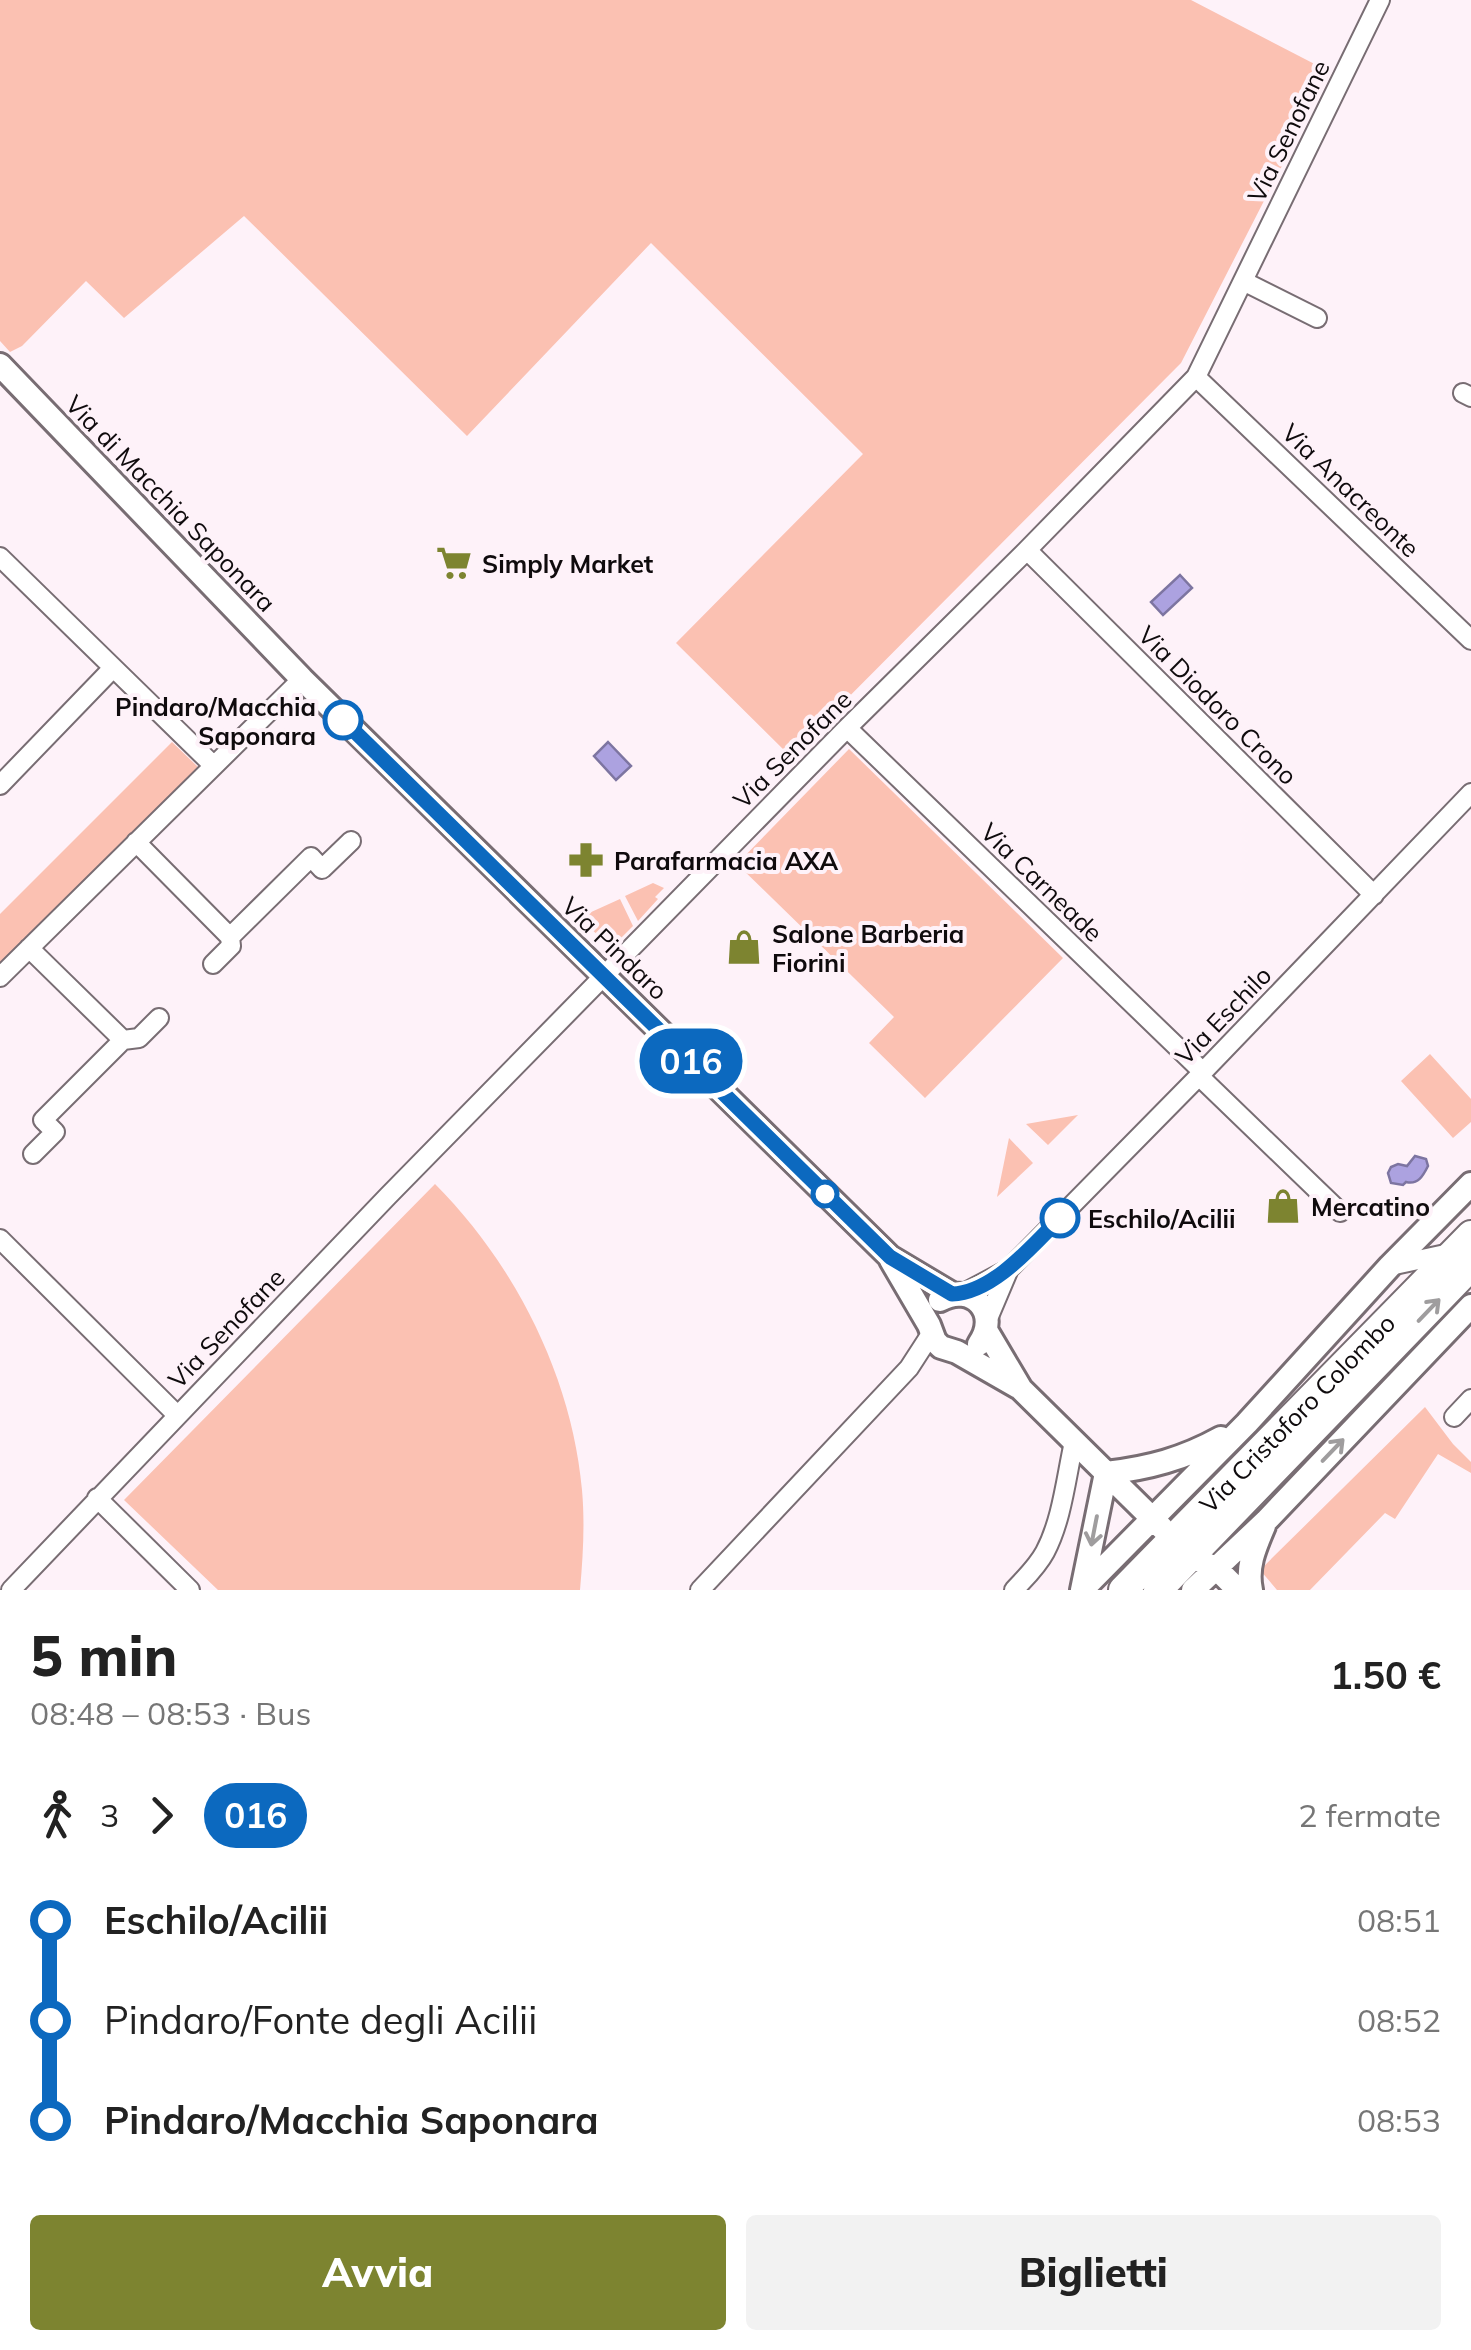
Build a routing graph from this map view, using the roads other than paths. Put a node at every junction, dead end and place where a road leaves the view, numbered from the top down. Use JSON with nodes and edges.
{"nodes":[{"id":1,"x":1380,"y":0,"type":"edge"},
{"id":2,"x":1243,"y":282,"type":"junction"},
{"id":3,"x":1316,"y":318,"type":"dead end"},
{"id":4,"x":0,"y":365,"type":"edge"},
{"id":5,"x":1196,"y":377,"type":"junction"},
{"id":6,"x":1027,"y":550,"type":"junction"},
{"id":7,"x":0,"y":557,"type":"edge"},
{"id":8,"x":1471,"y":640,"type":"edge"},
{"id":9,"x":113,"y":668,"type":"junction"},
{"id":10,"x":302,"y":679,"type":"junction"},
{"id":11,"x":847,"y":728,"type":"junction"},
{"id":12,"x":212,"y":765,"type":"junction"},
{"id":13,"x":0,"y":785,"type":"edge"},
{"id":14,"x":1471,"y":793,"type":"edge"},
{"id":15,"x":351,"y":841,"type":"dead end"},
{"id":16,"x":136,"y":842,"type":"junction"},
{"id":17,"x":1374,"y":895,"type":"junction"},
{"id":18,"x":230,"y":937,"type":"junction"},
{"id":19,"x":29,"y":948,"type":"junction"},
{"id":20,"x":213,"y":964,"type":"dead end"},
{"id":21,"x":0,"y":976,"type":"edge"},
{"id":22,"x":603,"y":976,"type":"junction"},
{"id":23,"x":159,"y":1018,"type":"dead end"},
{"id":24,"x":123,"y":1040,"type":"junction"},
{"id":25,"x":1201,"y":1074,"type":"junction"},
{"id":26,"x":33,"y":1154,"type":"dead end"},
{"id":27,"x":1471,"y":1184,"type":"edge"},
{"id":28,"x":1340,"y":1212,"type":"dead end"},
{"id":29,"x":0,"y":1239,"type":"edge"},
{"id":30,"x":1466,"y":1251,"type":"edge"},
{"id":31,"x":890,"y":1257,"type":"junction"},
{"id":32,"x":1390,"y":1266,"type":"junction"},
{"id":33,"x":1009,"y":1269,"type":"junction"},
{"id":34,"x":957,"y":1294,"type":"junction"},
{"id":35,"x":1471,"y":1306,"type":"edge"},
{"id":36,"x":987,"y":1326,"type":"junction"},
{"id":37,"x":930,"y":1330,"type":"junction"},
{"id":38,"x":953,"y":1352,"type":"junction"},
{"id":39,"x":909,"y":1368,"type":"junction"},
{"id":40,"x":1021,"y":1389,"type":"junction"},
{"id":41,"x":1471,"y":1398,"type":"edge"},
{"id":42,"x":178,"y":1415,"type":"junction"},
{"id":43,"x":1454,"y":1417,"type":"dead end"},
{"id":44,"x":1247,"y":1423,"type":"junction"},
{"id":45,"x":1074,"y":1442,"type":"junction"},
{"id":46,"x":1106,"y":1473,"type":"junction"},
{"id":47,"x":97,"y":1498,"type":"junction"},
{"id":48,"x":1152,"y":1518,"type":"junction"},
{"id":49,"x":1266,"y":1521,"type":"junction"},
{"id":50,"x":1193,"y":1555,"type":"junction"},
{"id":51,"x":10,"y":1590,"type":"edge"},
{"id":52,"x":190,"y":1590,"type":"edge"},
{"id":53,"x":700,"y":1590,"type":"edge"},
{"id":54,"x":1014,"y":1590,"type":"edge"},
{"id":55,"x":1082,"y":1590,"type":"edge"},
{"id":56,"x":1123,"y":1590,"type":"edge"},
{"id":57,"x":1158,"y":1590,"type":"edge"},
{"id":58,"x":1193,"y":1590,"type":"edge"},
{"id":59,"x":1238,"y":1590,"type":"edge"},
{"id":60,"x":1252,"y":1590,"type":"edge"}],
"edges":[{"from":1,"to":2,"type":"street","name":"Via Senofane"},
{"from":2,"to":3,"type":"street"},
{"from":2,"to":5,"type":"street","name":"Via Senofane"},
{"from":4,"to":10,"type":"street","name":"Via di Macchia Saponara"},
{"from":5,"to":6,"type":"street","name":"Via Senofane"},
{"from":5,"to":8,"type":"street","name":"Via Anacreonte"},
{"from":6,"to":11,"type":"street","name":"Via Senofane"},
{"from":6,"to":17,"type":"street","name":"Via Diodoro Crono"},
{"from":7,"to":9,"type":"street"},
{"from":9,"to":12,"type":"street"},
{"from":9,"to":13,"type":"street"},
{"from":10,"to":12,"type":"street"},
{"from":10,"to":22,"type":"street","name":"Via Pindaro"},
{"from":11,"to":22,"type":"street","name":"Via Senofane"},
{"from":11,"to":25,"type":"street","name":"Via Carneade"},
{"from":12,"to":16,"type":"street"},
{"from":14,"to":17,"type":"street","name":"Via Eschilo"},
{"from":15,"to":18,"type":"street"},
{"from":16,"to":18,"type":"street"},
{"from":16,"to":19,"type":"street"},
{"from":17,"to":25,"type":"street","name":"Via Eschilo"},
{"from":18,"to":20,"type":"street"},
{"from":19,"to":21,"type":"street"},
{"from":19,"to":24,"type":"street"},
{"from":22,"to":31,"type":"street","name":"Via Pindaro"},
{"from":22,"to":42,"type":"street","name":"Via Senofane"},
{"from":23,"to":24,"type":"street"},
{"from":24,"to":26,"type":"street"},
{"from":25,"to":28,"type":"street","name":"Via Carneade"},
{"from":25,"to":33,"type":"street","name":"Via Eschilo"},
{"from":27,"to":32,"type":"street","name":"Via Cristoforo Colombo"},
{"from":29,"to":42,"type":"street"},
{"from":30,"to":32,"type":"street"},
{"from":30,"to":50,"type":"main road","name":"Via Cristoforo Colombo"},
{"from":31,"to":34,"type":"street"},
{"from":31,"to":37,"type":"street"},
{"from":32,"to":44,"type":"street","name":"Via Cristoforo Colombo"},
{"from":33,"to":34,"type":"street"},
{"from":33,"to":36,"type":"street"},
{"from":34,"to":36,"type":"street"},
{"from":34,"to":37,"type":"street"},
{"from":49,"to":35,"type":"street","name":"Via Cristoforo Colombo","one_way":true},
{"from":36,"to":38,"type":"street"},
{"from":36,"to":40,"type":"street"},
{"from":37,"to":38,"type":"street"},
{"from":37,"to":39,"type":"street"},
{"from":38,"to":39,"type":"street"},
{"from":38,"to":40,"type":"street"},
{"from":39,"to":53,"type":"street"},
{"from":40,"to":45,"type":"street"},
{"from":41,"to":43,"type":"street"},
{"from":42,"to":47,"type":"street","name":"Via Senofane"},
{"from":44,"to":46,"type":"street","name":"Via Cristoforo Colombo"},
{"from":44,"to":48,"type":"street","name":"Via Cristoforo Colombo"},
{"from":45,"to":46,"type":"street"},
{"from":45,"to":54,"type":"street"},
{"from":46,"to":48,"type":"street"},
{"from":46,"to":55,"type":"street","name":"Via Cristoforo Colombo","one_way":true},
{"from":47,"to":51,"type":"street","name":"Via Senofane"},
{"from":47,"to":52,"type":"street"},
{"from":48,"to":50,"type":"street"},
{"from":48,"to":55,"type":"street","name":"Via Cristoforo Colombo"},
{"from":49,"to":50,"type":"street","name":"Via Cristoforo Colombo"},
{"from":49,"to":60,"type":"street"},
{"from":50,"to":56,"type":"main road","name":"Via Cristoforo Colombo"},
{"from":50,"to":57,"type":"main road","name":"Via Cristoforo Colombo"},
{"from":50,"to":58,"type":"street","name":"Via Cristoforo Colombo"},
{"from":50,"to":59,"type":"street"}]}
